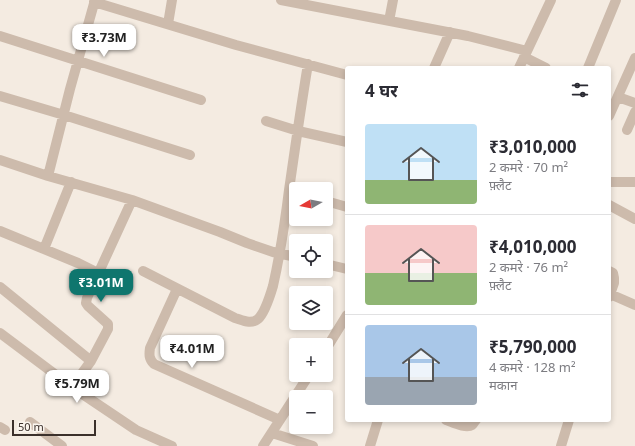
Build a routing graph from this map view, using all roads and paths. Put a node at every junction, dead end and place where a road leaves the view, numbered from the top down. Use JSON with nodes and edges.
{"nodes":[{"id":1,"x":172,"y":0,"type":"edge"},
{"id":2,"x":281,"y":0,"type":"edge"},
{"id":3,"x":393,"y":0,"type":"edge"},
{"id":4,"x":551,"y":0,"type":"edge"},
{"id":5,"x":616,"y":0,"type":"edge"},
{"id":6,"x":94,"y":1,"type":"edge"},
{"id":7,"x":389,"y":21,"type":"junction"},
{"id":8,"x":168,"y":24,"type":"junction"},
{"id":9,"x":450,"y":32,"type":"junction"},
{"id":10,"x":0,"y":36,"type":"edge"},
{"id":11,"x":525,"y":54,"type":"junction"},
{"id":12,"x":635,"y":58,"type":"edge"},
{"id":13,"x":78,"y":61,"type":"junction"},
{"id":14,"x":308,"y":64,"type":"junction"},
{"id":15,"x":435,"y":66,"type":"edge"},
{"id":16,"x":520,"y":66,"type":"edge"},
{"id":17,"x":543,"y":66,"type":"edge"},
{"id":18,"x":589,"y":66,"type":"edge"},
{"id":19,"x":345,"y":74,"type":"edge"},
{"id":20,"x":0,"y":96,"type":"edge"},
{"id":21,"x":614,"y":99,"type":"edge"},
{"id":22,"x":201,"y":100,"type":"dead end"},
{"id":23,"x":635,"y":103,"type":"edge"},
{"id":24,"x":611,"y":109,"type":"edge"},
{"id":25,"x":635,"y":112,"type":"edge"},
{"id":26,"x":64,"y":115,"type":"junction"},
{"id":27,"x":266,"y":121,"type":"dead end"},
{"id":28,"x":298,"y":130,"type":"junction"},
{"id":29,"x":627,"y":130,"type":"dead end"},
{"id":30,"x":345,"y":142,"type":"edge"},
{"id":31,"x":190,"y":155,"type":"dead end"},
{"id":32,"x":0,"y":160,"type":"edge"},
{"id":33,"x":48,"y":176,"type":"junction"},
{"id":34,"x":71,"y":182,"type":"junction"},
{"id":35,"x":294,"y":182,"type":"edge"},
{"id":36,"x":611,"y":182,"type":"edge"},
{"id":37,"x":635,"y":182,"type":"edge"},
{"id":38,"x":132,"y":200,"type":"junction"},
{"id":39,"x":333,"y":202,"type":"edge"},
{"id":40,"x":345,"y":206,"type":"edge"},
{"id":41,"x":611,"y":206,"type":"edge"},
{"id":42,"x":289,"y":208,"type":"edge"},
{"id":43,"x":635,"y":219,"type":"edge"},
{"id":44,"x":0,"y":231,"type":"edge"},
{"id":45,"x":44,"y":249,"type":"junction"},
{"id":46,"x":279,"y":253,"type":"junction"},
{"id":47,"x":289,"y":255,"type":"edge"},
{"id":48,"x":333,"y":266,"type":"edge"},
{"id":49,"x":345,"y":269,"type":"edge"},
{"id":50,"x":143,"y":271,"type":"dead end"},
{"id":51,"x":611,"y":272,"type":"edge"},
{"id":52,"x":98,"y":273,"type":"junction"},
{"id":53,"x":0,"y":287,"type":"edge"},
{"id":54,"x":178,"y":288,"type":"junction"},
{"id":55,"x":611,"y":291,"type":"edge"},
{"id":56,"x":611,"y":295,"type":"edge"},
{"id":57,"x":635,"y":306,"type":"edge"},
{"id":58,"x":345,"y":317,"type":"edge"},
{"id":59,"x":0,"y":333,"type":"edge"},
{"id":60,"x":333,"y":338,"type":"edge"},
{"id":61,"x":91,"y":361,"type":"junction"},
{"id":62,"x":305,"y":382,"type":"edge"},
{"id":63,"x":72,"y":387,"type":"junction"},
{"id":64,"x":280,"y":420,"type":"junction"},
{"id":65,"x":30,"y":422,"type":"dead end"},
{"id":66,"x":377,"y":422,"type":"edge"},
{"id":67,"x":452,"y":422,"type":"edge"},
{"id":68,"x":474,"y":422,"type":"edge"},
{"id":69,"x":568,"y":422,"type":"edge"},
{"id":70,"x":272,"y":433,"type":"junction"},
{"id":71,"x":62,"y":446,"type":"edge"},
{"id":72,"x":172,"y":446,"type":"edge"},
{"id":73,"x":263,"y":446,"type":"edge"},
{"id":74,"x":313,"y":446,"type":"edge"},
{"id":75,"x":370,"y":446,"type":"edge"},
{"id":76,"x":561,"y":446,"type":"edge"}],
"edges":[{"from":1,"to":8,"type":"street"},
{"from":2,"to":7,"type":"street"},
{"from":3,"to":7,"type":"street"},
{"from":4,"to":11,"type":"street"},
{"from":5,"to":18,"type":"street"},
{"from":6,"to":8,"type":"street"},
{"from":6,"to":13,"type":"street"},
{"from":7,"to":9,"type":"street"},
{"from":8,"to":14,"type":"street"},
{"from":9,"to":11,"type":"street"},
{"from":9,"to":15,"type":"street"},
{"from":10,"to":13,"type":"street"},
{"from":11,"to":16,"type":"street"},
{"from":11,"to":17,"type":"street"},
{"from":12,"to":21,"type":"street"},
{"from":13,"to":22,"type":"street"},
{"from":13,"to":26,"type":"street"},
{"from":14,"to":19,"type":"street"},
{"from":14,"to":28,"type":"street"},
{"from":20,"to":26,"type":"street"},
{"from":21,"to":23,"type":"street"},
{"from":21,"to":24,"type":"street"},
{"from":25,"to":29,"type":"street"},
{"from":26,"to":31,"type":"street"},
{"from":26,"to":33,"type":"street"},
{"from":27,"to":28,"type":"street"},
{"from":28,"to":30,"type":"street"},
{"from":28,"to":35,"type":"street"},
{"from":32,"to":33,"type":"street"},
{"from":33,"to":34,"type":"street"},
{"from":34,"to":38,"type":"street"},
{"from":34,"to":45,"type":"street"},
{"from":36,"to":37,"type":"street"},
{"from":38,"to":46,"type":"street"},
{"from":38,"to":52,"type":"street"},
{"from":39,"to":40,"type":"street"},
{"from":41,"to":43,"type":"street"},
{"from":42,"to":46,"type":"street"},
{"from":44,"to":45,"type":"street"},
{"from":45,"to":52,"type":"street"},
{"from":46,"to":47,"type":"street"},
{"from":46,"to":54,"type":"street"},
{"from":48,"to":49,"type":"street"},
{"from":50,"to":54,"type":"street"},
{"from":51,"to":55,"type":"street"},
{"from":52,"to":61,"type":"street"},
{"from":53,"to":61,"type":"street"},
{"from":54,"to":64,"type":"street"},
{"from":56,"to":57,"type":"street"},
{"from":58,"to":60,"type":"street"},
{"from":59,"to":63,"type":"street"},
{"from":61,"to":63,"type":"street"},
{"from":62,"to":64,"type":"street"},
{"from":63,"to":72,"type":"street"},
{"from":64,"to":70,"type":"street"},
{"from":65,"to":71,"type":"street"},
{"from":66,"to":75,"type":"street"},
{"from":67,"to":68,"type":"street"},
{"from":69,"to":76,"type":"street"},
{"from":70,"to":73,"type":"street"},
{"from":70,"to":74,"type":"street"}]}
